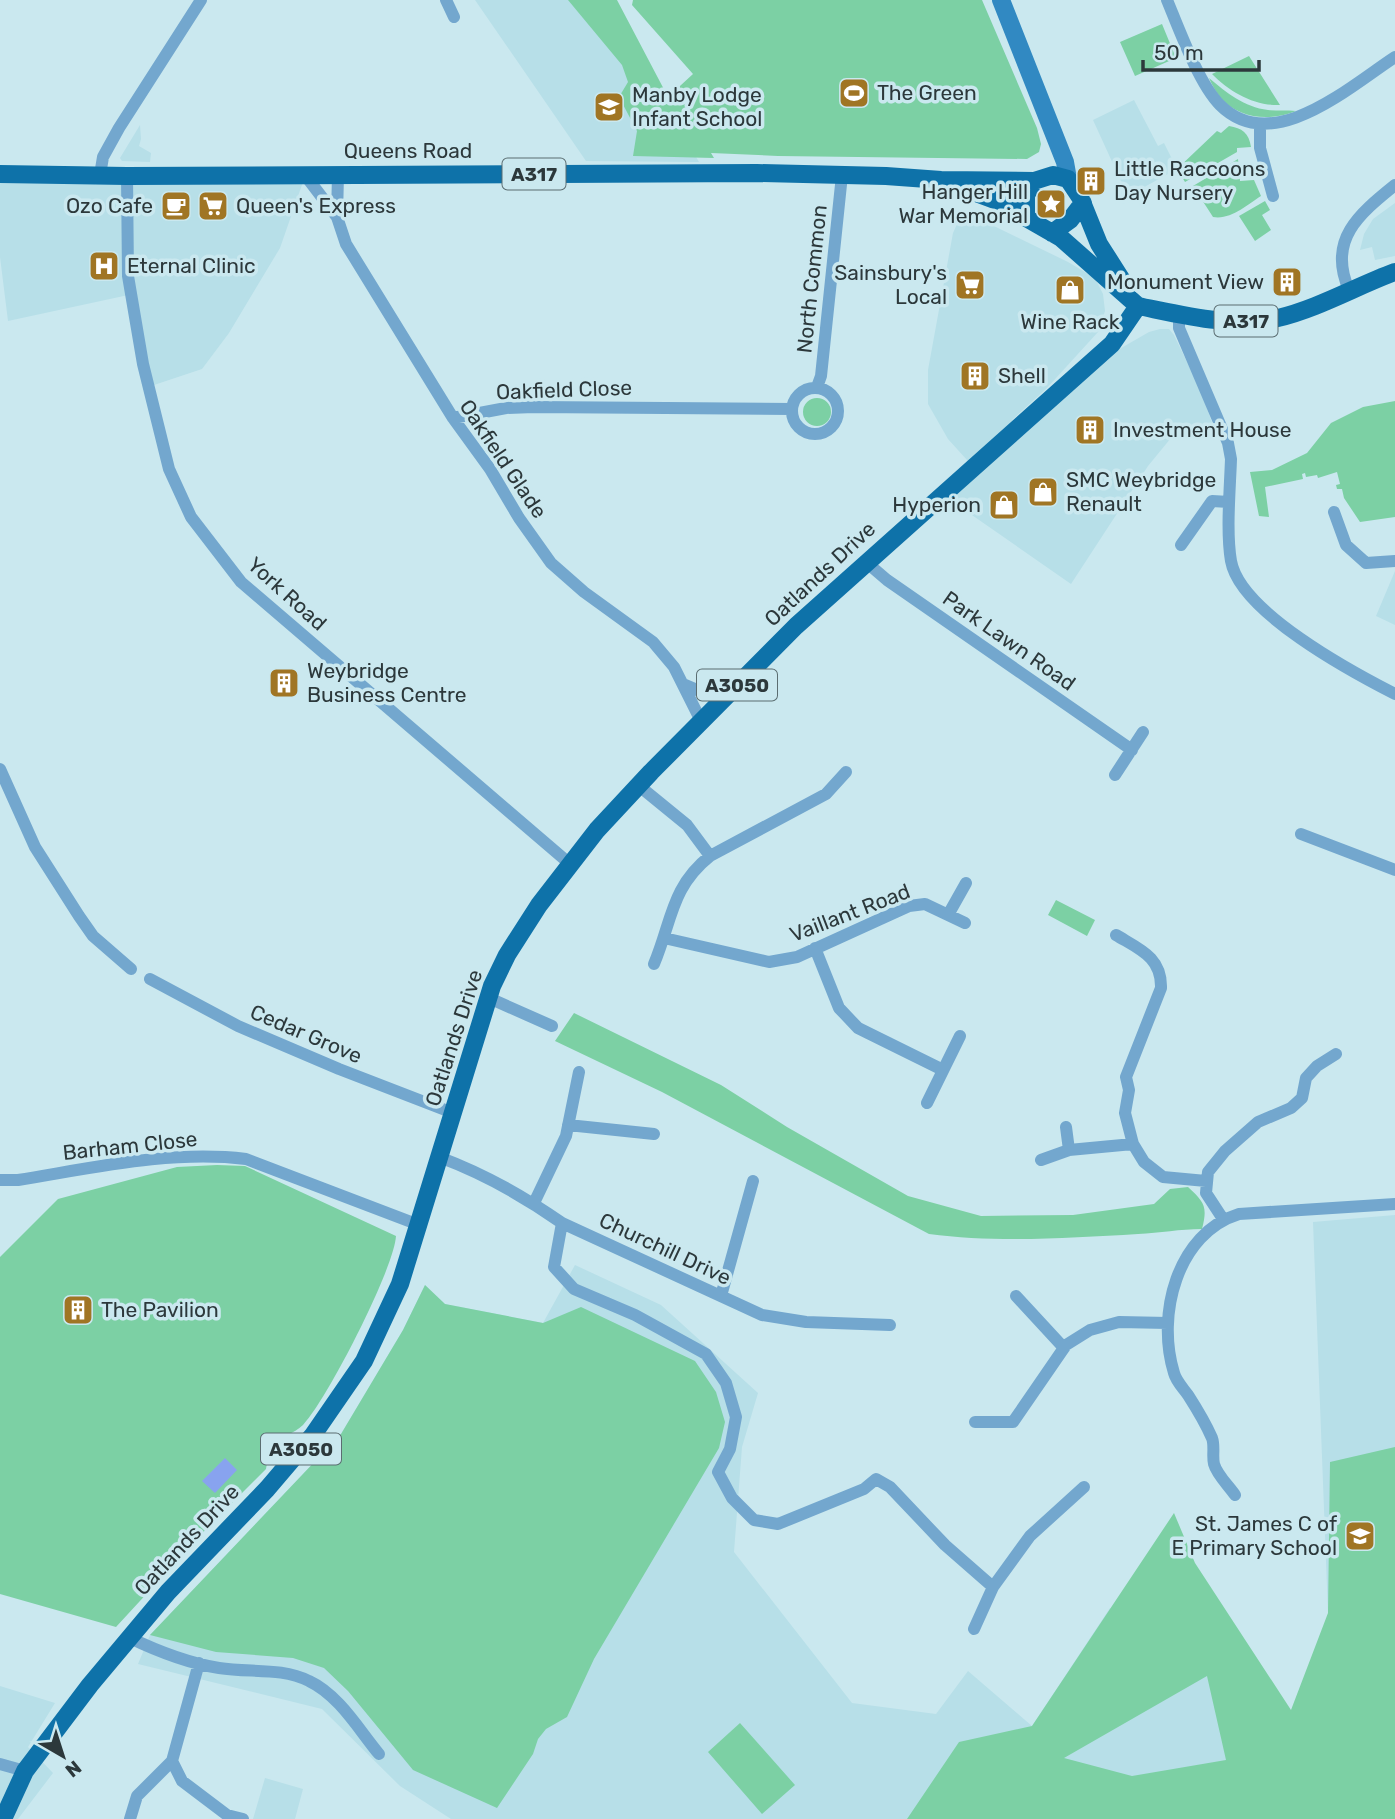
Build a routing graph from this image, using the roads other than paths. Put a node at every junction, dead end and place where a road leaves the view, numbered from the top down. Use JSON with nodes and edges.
{"nodes":[{"id":1,"x":201,"y":0,"type":"edge"},
{"id":2,"x":446,"y":0,"type":"edge"},
{"id":3,"x":1001,"y":0,"type":"edge"},
{"id":4,"x":1167,"y":0,"type":"edge"},
{"id":5,"x":454,"y":17,"type":"dead end"},
{"id":6,"x":1395,"y":57,"type":"edge"},
{"id":7,"x":1260,"y":125,"type":"junction"},
{"id":8,"x":0,"y":174,"type":"edge"},
{"id":9,"x":338,"y":174,"type":"junction"},
{"id":10,"x":100,"y":175,"type":"junction"},
{"id":11,"x":305,"y":175,"type":"junction"},
{"id":12,"x":842,"y":175,"type":"junction"},
{"id":13,"x":127,"y":176,"type":"junction"},
{"id":14,"x":1060,"y":177,"type":"junction"},
{"id":15,"x":941,"y":180,"type":"junction"},
{"id":16,"x":1034,"y":181,"type":"junction"},
{"id":17,"x":1395,"y":185,"type":"edge"},
{"id":18,"x":1273,"y":196,"type":"dead end"},
{"id":19,"x":1083,"y":203,"type":"junction"},
{"id":20,"x":337,"y":217,"type":"junction"},
{"id":21,"x":1026,"y":217,"type":"junction"},
{"id":22,"x":1052,"y":233,"type":"junction"},
{"id":23,"x":1395,"y":272,"type":"edge"},
{"id":24,"x":1349,"y":290,"type":"junction"},
{"id":25,"x":1138,"y":306,"type":"junction"},
{"id":26,"x":1179,"y":313,"type":"junction"},
{"id":27,"x":817,"y":387,"type":"junction"},
{"id":28,"x":792,"y":409,"type":"junction"},
{"id":29,"x":453,"y":418,"type":"junction"},
{"id":30,"x":1229,"y":502,"type":"junction"},
{"id":31,"x":1334,"y":512,"type":"dead end"},
{"id":32,"x":1181,"y":545,"type":"dead end"},
{"id":33,"x":1395,"y":561,"type":"edge"},
{"id":34,"x":866,"y":562,"type":"junction"},
{"id":35,"x":683,"y":684,"type":"junction"},
{"id":36,"x":1395,"y":694,"type":"edge"},
{"id":37,"x":722,"y":700,"type":"junction"},
{"id":38,"x":701,"y":721,"type":"junction"},
{"id":39,"x":1143,"y":732,"type":"dead end"},
{"id":40,"x":1132,"y":750,"type":"junction"},
{"id":41,"x":0,"y":769,"type":"edge"},
{"id":42,"x":846,"y":772,"type":"dead end"},
{"id":43,"x":1115,"y":775,"type":"dead end"},
{"id":44,"x":638,"y":785,"type":"junction"},
{"id":45,"x":1301,"y":834,"type":"dead end"},
{"id":46,"x":710,"y":856,"type":"junction"},
{"id":47,"x":570,"y":864,"type":"junction"},
{"id":48,"x":1395,"y":870,"type":"edge"},
{"id":49,"x":966,"y":883,"type":"dead end"},
{"id":50,"x":948,"y":915,"type":"junction"},
{"id":51,"x":965,"y":923,"type":"dead end"},
{"id":52,"x":1116,"y":935,"type":"dead end"},
{"id":53,"x":664,"y":938,"type":"junction"},
{"id":54,"x":815,"y":948,"type":"junction"},
{"id":55,"x":654,"y":964,"type":"dead end"},
{"id":56,"x":131,"y":969,"type":"dead end"},
{"id":57,"x":150,"y":979,"type":"dead end"},
{"id":58,"x":489,"y":998,"type":"junction"},
{"id":59,"x":552,"y":1026,"type":"dead end"},
{"id":60,"x":960,"y":1036,"type":"dead end"},
{"id":61,"x":1336,"y":1054,"type":"dead end"},
{"id":62,"x":943,"y":1070,"type":"junction"},
{"id":63,"x":579,"y":1072,"type":"dead end"},
{"id":64,"x":927,"y":1102,"type":"dead end"},
{"id":65,"x":453,"y":1113,"type":"junction"},
{"id":66,"x":568,"y":1125,"type":"junction"},
{"id":67,"x":1066,"y":1127,"type":"dead end"},
{"id":68,"x":654,"y":1134,"type":"dead end"},
{"id":69,"x":1133,"y":1144,"type":"junction"},
{"id":70,"x":1069,"y":1150,"type":"junction"},
{"id":71,"x":439,"y":1157,"type":"junction"},
{"id":72,"x":1041,"y":1160,"type":"dead end"},
{"id":73,"x":0,"y":1180,"type":"edge"},
{"id":74,"x":753,"y":1181,"type":"dead end"},
{"id":75,"x":1206,"y":1181,"type":"junction"},
{"id":76,"x":534,"y":1203,"type":"junction"},
{"id":77,"x":1395,"y":1204,"type":"edge"},
{"id":78,"x":1223,"y":1219,"type":"junction"},
{"id":79,"x":562,"y":1223,"type":"junction"},
{"id":80,"x":419,"y":1226,"type":"junction"},
{"id":81,"x":721,"y":1296,"type":"junction"},
{"id":82,"x":1016,"y":1296,"type":"dead end"},
{"id":83,"x":1168,"y":1323,"type":"junction"},
{"id":84,"x":890,"y":1325,"type":"dead end"},
{"id":85,"x":1064,"y":1348,"type":"junction"},
{"id":86,"x":975,"y":1422,"type":"dead end"},
{"id":87,"x":1084,"y":1487,"type":"dead end"},
{"id":88,"x":1235,"y":1495,"type":"dead end"},
{"id":89,"x":993,"y":1587,"type":"junction"},
{"id":90,"x":974,"y":1629,"type":"dead end"},
{"id":91,"x":128,"y":1637,"type":"junction"},
{"id":92,"x":199,"y":1663,"type":"junction"},
{"id":93,"x":379,"y":1754,"type":"dead end"},
{"id":94,"x":172,"y":1761,"type":"junction"},
{"id":95,"x":0,"y":1765,"type":"edge"},
{"id":96,"x":25,"y":1771,"type":"junction"},
{"id":97,"x":3,"y":1819,"type":"edge"},
{"id":98,"x":130,"y":1819,"type":"edge"},
{"id":99,"x":243,"y":1819,"type":"edge"}],
"edges":[{"from":1,"to":10,"type":"street"},
{"from":2,"to":5,"type":"street"},
{"from":3,"to":14,"type":"main road"},
{"from":4,"to":7,"type":"street"},
{"from":6,"to":7,"type":"street"},
{"from":7,"to":18,"type":"street"},
{"from":8,"to":10,"type":"main road","name":"Queens Road","number":"A317"},
{"from":9,"to":11,"type":"main road","name":"Queens Road","number":"A317"},
{"from":9,"to":12,"type":"main road","name":"Queens Road","number":"A317"},
{"from":9,"to":20,"type":"street","name":"Oakfield Glade"},
{"from":10,"to":13,"type":"main road","name":"Queens Road","number":"A317"},
{"from":11,"to":13,"type":"main road","name":"Queens Road","number":"A317"},
{"from":11,"to":20,"type":"street","name":"Oakfield Glade"},
{"from":12,"to":15,"type":"main road","name":"Queens Road","number":"A317"},
{"from":12,"to":27,"type":"street","name":"North Common"},
{"from":13,"to":47,"type":"street","name":"York Road"},
{"from":14,"to":16,"type":"main road","name":"Queens Road"},
{"from":14,"to":19,"type":"main road"},
{"from":15,"to":16,"type":"main road","name":"Queens Road","number":"A317"},
{"from":15,"to":21,"type":"main road","name":"Queens Road","number":"A317"},
{"from":16,"to":21,"type":"main road"},
{"from":17,"to":24,"type":"street"},
{"from":19,"to":22,"type":"main road"},
{"from":19,"to":25,"type":"main road"},
{"from":20,"to":29,"type":"street","name":"Oakfield Glade"},
{"from":21,"to":22,"type":"main road","name":"Queens Road","number":"A317"},
{"from":22,"to":25,"type":"main road","name":"Queens Road","number":"A317"},
{"from":23,"to":24,"type":"main road","number":"A317"},
{"from":24,"to":26,"type":"main road","number":"A317"},
{"from":25,"to":26,"type":"main road","number":"A317"},
{"from":25,"to":34,"type":"main road","name":"Oatlands Drive","number":"A3050"},
{"from":26,"to":30,"type":"street"},
{"from":27,"to":28,"type":"street"},
{"from":27,"to":28,"type":"street"},
{"from":28,"to":29,"type":"street","name":"Oakfield Close"},
{"from":29,"to":35,"type":"street","name":"Oakfield Glade"},
{"from":30,"to":32,"type":"street"},
{"from":30,"to":36,"type":"street"},
{"from":31,"to":33,"type":"street"},
{"from":34,"to":37,"type":"main road","name":"Oatlands Drive","number":"A3050"},
{"from":34,"to":40,"type":"street","name":"Park Lawn Road"},
{"from":35,"to":37,"type":"street"},
{"from":35,"to":38,"type":"street","name":"Oakfield Glade"},
{"from":37,"to":38,"type":"main road","name":"Oatlands Drive","number":"A3050"},
{"from":38,"to":44,"type":"main road","name":"Oatlands Drive","number":"A3050"},
{"from":39,"to":40,"type":"street"},
{"from":40,"to":43,"type":"street"},
{"from":41,"to":56,"type":"street"},
{"from":42,"to":46,"type":"street"},
{"from":44,"to":46,"type":"street"},
{"from":44,"to":47,"type":"main road","name":"Oatlands Drive","number":"A3050"},
{"from":45,"to":48,"type":"street"},
{"from":46,"to":53,"type":"street"},
{"from":47,"to":58,"type":"main road","name":"Oatlands Drive","number":"A3050"},
{"from":49,"to":50,"type":"street"},
{"from":50,"to":51,"type":"street","name":"Vaillant Road"},
{"from":50,"to":54,"type":"street","name":"Vaillant Road"},
{"from":52,"to":69,"type":"street"},
{"from":53,"to":54,"type":"street","name":"Vaillant Road"},
{"from":53,"to":55,"type":"street"},
{"from":54,"to":62,"type":"street"},
{"from":57,"to":65,"type":"street","name":"Cedar Grove"},
{"from":58,"to":59,"type":"street"},
{"from":58,"to":65,"type":"main road","name":"Oatlands Drive","number":"A3050"},
{"from":60,"to":62,"type":"street"},
{"from":61,"to":75,"type":"street"},
{"from":62,"to":64,"type":"street"},
{"from":63,"to":66,"type":"street"},
{"from":65,"to":71,"type":"main road","name":"Oatlands Drive","number":"A3050"},
{"from":66,"to":68,"type":"street"},
{"from":66,"to":76,"type":"street"},
{"from":67,"to":70,"type":"street"},
{"from":69,"to":70,"type":"street"},
{"from":69,"to":75,"type":"street"},
{"from":70,"to":72,"type":"street"},
{"from":71,"to":76,"type":"street","name":"Churchill Drive"},
{"from":71,"to":80,"type":"main road","name":"Oatlands Drive","number":"A3050"},
{"from":73,"to":80,"type":"street","name":"Barham Close"},
{"from":74,"to":81,"type":"street"},
{"from":75,"to":78,"type":"street"},
{"from":76,"to":79,"type":"street","name":"Churchill Drive"},
{"from":77,"to":78,"type":"street"},
{"from":78,"to":83,"type":"street"},
{"from":79,"to":81,"type":"street","name":"Churchill Drive"},
{"from":79,"to":89,"type":"street"},
{"from":80,"to":91,"type":"main road","name":"Oatlands Drive","number":"A3050"},
{"from":81,"to":84,"type":"street","name":"Churchill Drive"},
{"from":82,"to":85,"type":"street"},
{"from":83,"to":85,"type":"street"},
{"from":83,"to":88,"type":"street"},
{"from":85,"to":86,"type":"street"},
{"from":87,"to":89,"type":"street"},
{"from":89,"to":90,"type":"street"},
{"from":91,"to":92,"type":"street"},
{"from":91,"to":96,"type":"main road","name":"Oatlands Drive","number":"A3050"},
{"from":92,"to":93,"type":"street"},
{"from":92,"to":94,"type":"street"},
{"from":94,"to":98,"type":"street"},
{"from":94,"to":99,"type":"street"},
{"from":95,"to":96,"type":"street"},
{"from":96,"to":97,"type":"main road","name":"Oatlands Drive","number":"A3050"}]}
